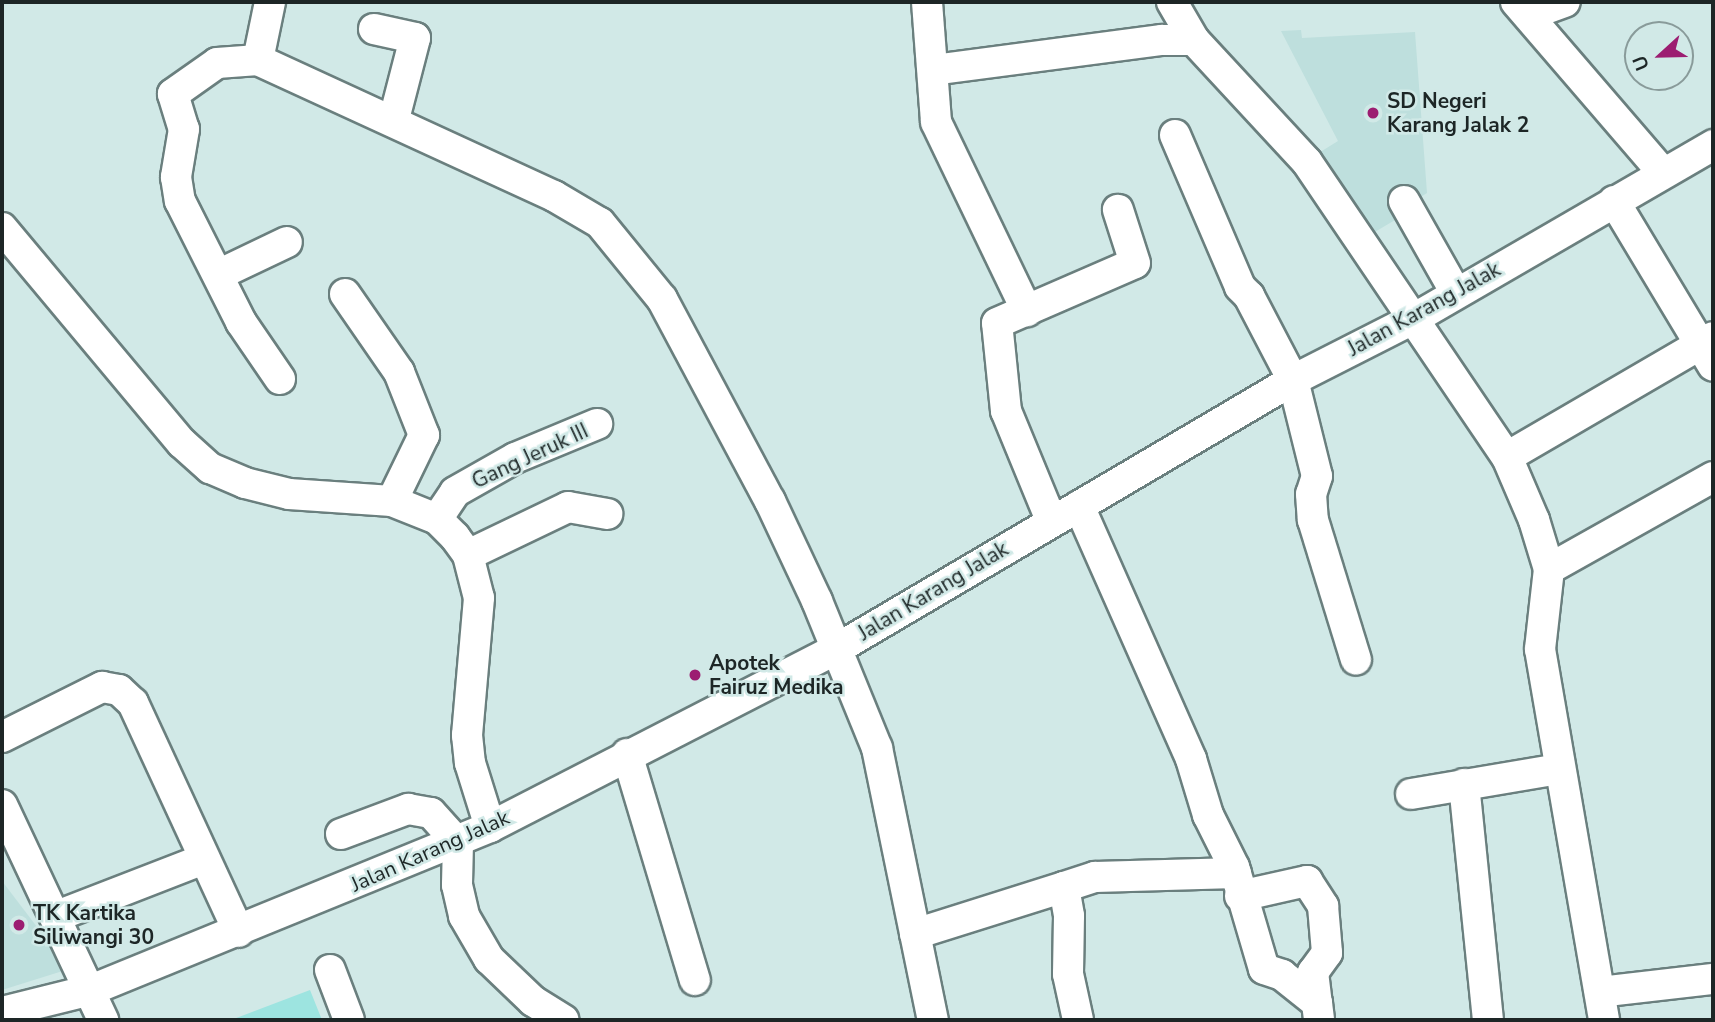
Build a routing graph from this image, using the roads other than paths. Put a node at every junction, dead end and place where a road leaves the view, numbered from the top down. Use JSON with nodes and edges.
{"nodes":[{"id":1,"x":270,"y":2,"type":"edge"},
{"id":2,"x":927,"y":2,"type":"edge"},
{"id":3,"x":1172,"y":2,"type":"edge"},
{"id":4,"x":1565,"y":2,"type":"edge"},
{"id":5,"x":1523,"y":9,"type":"edge"},
{"id":6,"x":374,"y":29,"type":"dead end"},
{"id":7,"x":1194,"y":40,"type":"junction"},
{"id":8,"x":258,"y":60,"type":"junction"},
{"id":9,"x":933,"y":70,"type":"junction"},
{"id":10,"x":394,"y":119,"type":"junction"},
{"id":11,"x":1175,"y":135,"type":"dead end"},
{"id":12,"x":1713,"y":145,"type":"edge"},
{"id":13,"x":1663,"y":173,"type":"junction"},
{"id":14,"x":1404,"y":201,"type":"dead end"},
{"id":15,"x":1614,"y":201,"type":"junction"},
{"id":16,"x":1118,"y":210,"type":"dead end"},
{"id":17,"x":2,"y":228,"type":"edge"},
{"id":18,"x":287,"y":242,"type":"dead end"},
{"id":19,"x":220,"y":274,"type":"junction"},
{"id":20,"x":1456,"y":293,"type":"junction"},
{"id":21,"x":345,"y":294,"type":"dead end"},
{"id":22,"x":1027,"y":311,"type":"junction"},
{"id":23,"x":1415,"y":318,"type":"junction"},
{"id":24,"x":1709,"y":349,"type":"edge"},
{"id":25,"x":280,"y":379,"type":"dead end"},
{"id":26,"x":1293,"y":380,"type":"junction"},
{"id":27,"x":597,"y":424,"type":"dead end"},
{"id":28,"x":1507,"y":457,"type":"junction"},
{"id":29,"x":1713,"y":477,"type":"edge"},
{"id":30,"x":392,"y":501,"type":"junction"},
{"id":31,"x":1079,"y":506,"type":"junction"},
{"id":32,"x":607,"y":514,"type":"dead end"},
{"id":33,"x":437,"y":519,"type":"junction"},
{"id":34,"x":1051,"y":520,"type":"junction"},
{"id":35,"x":468,"y":555,"type":"junction"},
{"id":36,"x":1549,"y":569,"type":"junction"},
{"id":37,"x":835,"y":650,"type":"junction"},
{"id":38,"x":1356,"y":660,"type":"dead end"},
{"id":39,"x":2,"y":737,"type":"edge"},
{"id":40,"x":627,"y":754,"type":"junction"},
{"id":41,"x":1559,"y":769,"type":"junction"},
{"id":42,"x":1464,"y":784,"type":"junction"},
{"id":43,"x":1411,"y":794,"type":"dead end"},
{"id":44,"x":2,"y":805,"type":"edge"},
{"id":45,"x":490,"y":827,"type":"junction"},
{"id":46,"x":341,"y":834,"type":"dead end"},
{"id":47,"x":458,"y":843,"type":"junction"},
{"id":48,"x":204,"y":859,"type":"junction"},
{"id":49,"x":1238,"y":885,"type":"junction"},
{"id":50,"x":1064,"y":887,"type":"junction"},
{"id":51,"x":57,"y":916,"type":"junction"},
{"id":52,"x":239,"y":932,"type":"junction"},
{"id":53,"x":915,"y":934,"type":"junction"},
{"id":54,"x":330,"y":970,"type":"dead end"},
{"id":55,"x":1713,"y":979,"type":"edge"},
{"id":56,"x":695,"y":980,"type":"dead end"},
{"id":57,"x":91,"y":990,"type":"junction"},
{"id":58,"x":1602,"y":1006,"type":"edge"},
{"id":59,"x":1318,"y":1011,"type":"edge"},
{"id":60,"x":2,"y":1012,"type":"edge"},
{"id":61,"x":103,"y":1020,"type":"edge"},
{"id":62,"x":349,"y":1020,"type":"edge"},
{"id":63,"x":563,"y":1020,"type":"edge"},
{"id":64,"x":933,"y":1020,"type":"edge"},
{"id":65,"x":1078,"y":1020,"type":"edge"},
{"id":66,"x":1488,"y":1020,"type":"edge"}],
"edges":[{"from":1,"to":8,"type":"street"},
{"from":2,"to":9,"type":"street"},
{"from":3,"to":7,"type":"street"},
{"from":4,"to":5,"type":"street"},
{"from":5,"to":13,"type":"street"},
{"from":6,"to":10,"type":"street"},
{"from":7,"to":9,"type":"street"},
{"from":7,"to":23,"type":"street"},
{"from":8,"to":10,"type":"street"},
{"from":8,"to":19,"type":"street"},
{"from":9,"to":22,"type":"street"},
{"from":10,"to":37,"type":"street"},
{"from":11,"to":26,"type":"street"},
{"from":12,"to":13,"type":"street","name":"Jalan Karang Jalak"},
{"from":13,"to":15,"type":"street","name":"Jalan Karang Jalak"},
{"from":14,"to":20,"type":"street"},
{"from":15,"to":20,"type":"street","name":"Jalan Karang Jalak"},
{"from":15,"to":24,"type":"street"},
{"from":16,"to":22,"type":"street"},
{"from":17,"to":30,"type":"street"},
{"from":18,"to":19,"type":"street"},
{"from":19,"to":25,"type":"street"},
{"from":20,"to":23,"type":"street","name":"Jalan Karang Jalak"},
{"from":21,"to":30,"type":"street"},
{"from":22,"to":34,"type":"street"},
{"from":23,"to":26,"type":"street","name":"Jalan Karang Jalak"},
{"from":23,"to":28,"type":"street"},
{"from":24,"to":28,"type":"street"},
{"from":26,"to":31,"type":"street","name":"Jalan Karang Jalak"},
{"from":26,"to":38,"type":"street"},
{"from":27,"to":33,"type":"street","name":"Gang Jeruk III"},
{"from":28,"to":36,"type":"street"},
{"from":29,"to":36,"type":"street"},
{"from":30,"to":33,"type":"street"},
{"from":31,"to":34,"type":"street","name":"Jalan Karang Jalak"},
{"from":31,"to":49,"type":"street"},
{"from":32,"to":35,"type":"street"},
{"from":33,"to":35,"type":"street"},
{"from":34,"to":37,"type":"street","name":"Jalan Karang Jalak"},
{"from":35,"to":45,"type":"street"},
{"from":36,"to":41,"type":"street"},
{"from":37,"to":40,"type":"street","name":"Jalan Karang Jalak"},
{"from":37,"to":53,"type":"street"},
{"from":39,"to":48,"type":"street"},
{"from":40,"to":45,"type":"street","name":"Jalan Karang Jalak"},
{"from":40,"to":56,"type":"street"},
{"from":41,"to":42,"type":"street"},
{"from":41,"to":58,"type":"street"},
{"from":42,"to":43,"type":"street"},
{"from":42,"to":66,"type":"street"},
{"from":44,"to":51,"type":"street"},
{"from":45,"to":47,"type":"street","name":"Jalan Karang Jalak"},
{"from":46,"to":47,"type":"street"},
{"from":47,"to":52,"type":"street","name":"Jalan Karang Jalak"},
{"from":47,"to":63,"type":"street"},
{"from":48,"to":51,"type":"street"},
{"from":48,"to":52,"type":"street"},
{"from":49,"to":50,"type":"street"},
{"from":49,"to":59,"type":"street"},
{"from":49,"to":59,"type":"street"},
{"from":50,"to":53,"type":"street"},
{"from":50,"to":65,"type":"street"},
{"from":51,"to":57,"type":"street"},
{"from":52,"to":57,"type":"street","name":"Jalan Karang Jalak"},
{"from":53,"to":64,"type":"street"},
{"from":54,"to":62,"type":"street"},
{"from":55,"to":58,"type":"street"},
{"from":57,"to":60,"type":"street","name":"Jalan Karang Jalak"},
{"from":57,"to":61,"type":"street"}]}
